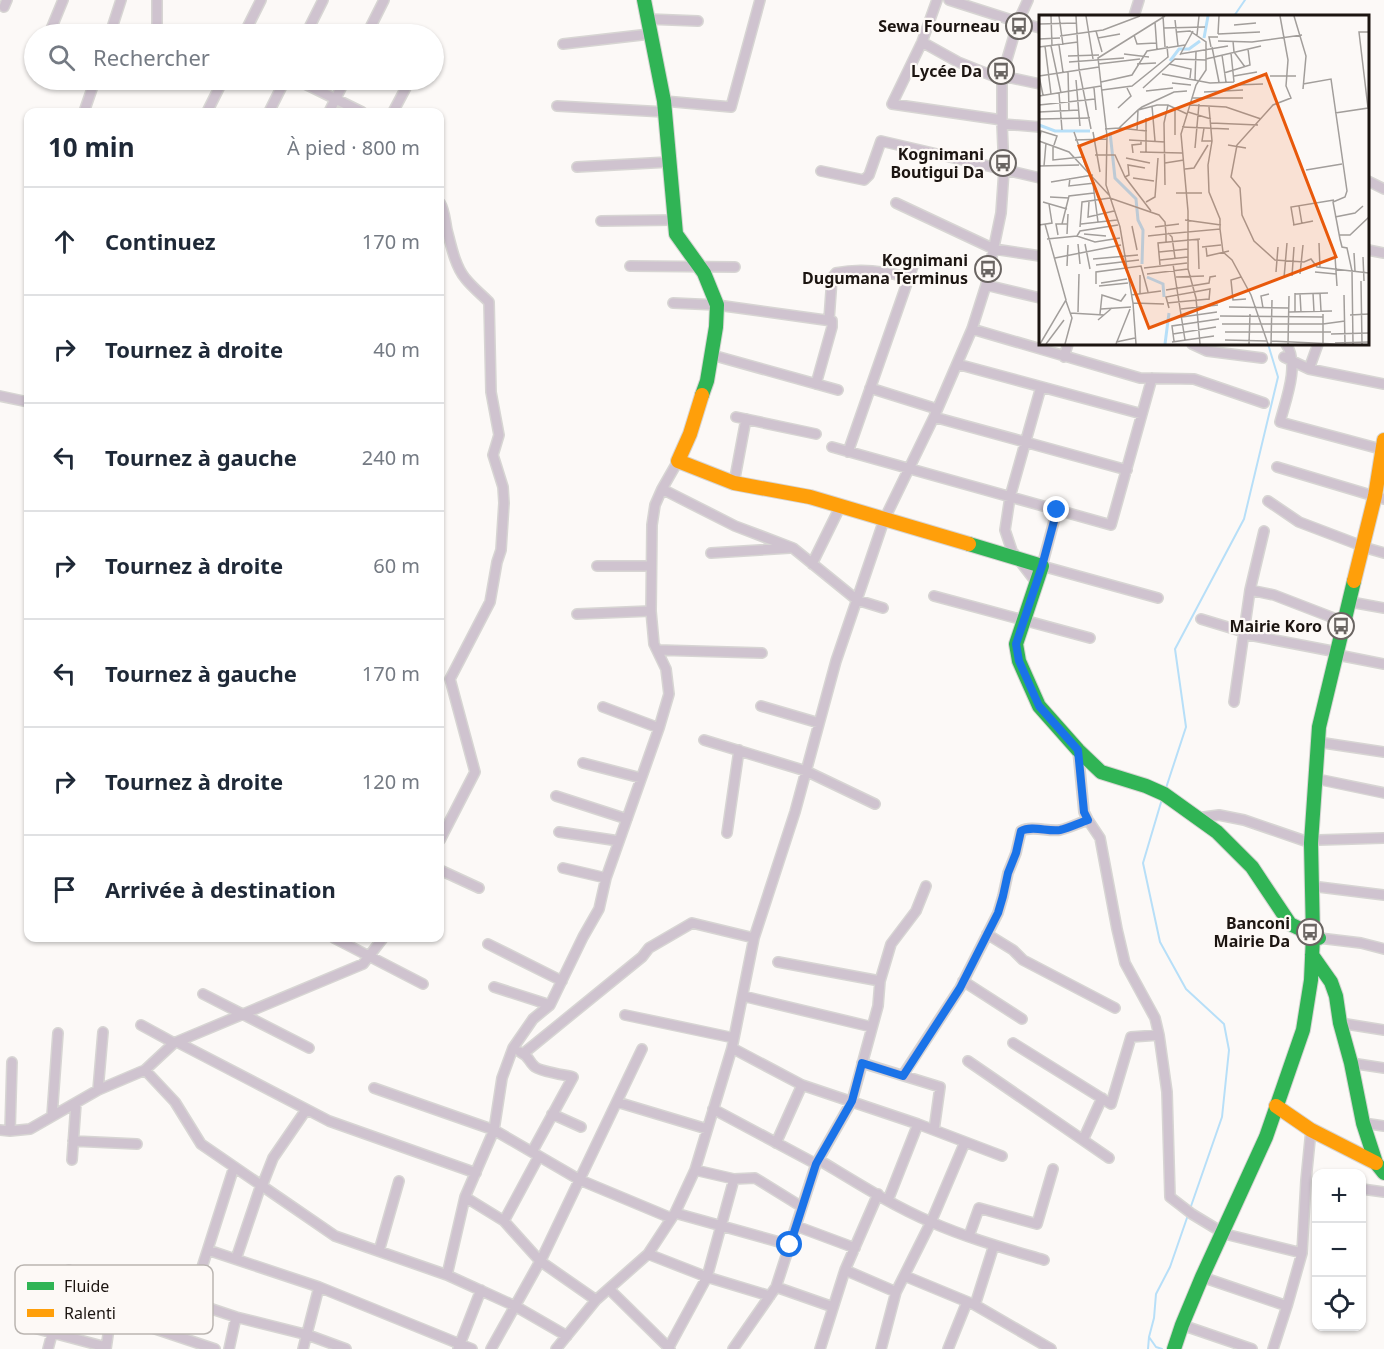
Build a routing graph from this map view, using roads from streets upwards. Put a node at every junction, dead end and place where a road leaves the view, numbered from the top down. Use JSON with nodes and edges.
{"nodes":[{"id":1,"x":63,"y":0,"type":"edge"},
{"id":2,"x":121,"y":0,"type":"edge"},
{"id":3,"x":157,"y":0,"type":"edge"},
{"id":4,"x":261,"y":0,"type":"edge"},
{"id":5,"x":323,"y":0,"type":"edge"},
{"id":6,"x":384,"y":0,"type":"edge"},
{"id":7,"x":644,"y":0,"type":"edge"},
{"id":8,"x":759,"y":0,"type":"edge"},
{"id":9,"x":937,"y":0,"type":"edge"},
{"id":10,"x":949,"y":0,"type":"edge"},
{"id":11,"x":1028,"y":0,"type":"edge"},
{"id":12,"x":1139,"y":0,"type":"edge"},
{"id":13,"x":1134,"y":15,"type":"edge"},
{"id":14,"x":647,"y":19,"type":"junction"},
{"id":15,"x":698,"y":21,"type":"dead end"},
{"id":16,"x":1018,"y":22,"type":"junction"},
{"id":17,"x":53,"y":24,"type":"edge"},
{"id":18,"x":113,"y":24,"type":"edge"},
{"id":19,"x":157,"y":24,"type":"edge"},
{"id":20,"x":249,"y":24,"type":"edge"},
{"id":21,"x":311,"y":24,"type":"edge"},
{"id":22,"x":372,"y":24,"type":"edge"},
{"id":23,"x":1039,"y":27,"type":"edge"},
{"id":24,"x":650,"y":34,"type":"junction"},
{"id":25,"x":922,"y":42,"type":"junction"},
{"id":26,"x":563,"y":44,"type":"dead end"},
{"id":27,"x":1002,"y":76,"type":"junction"},
{"id":28,"x":1039,"y":84,"type":"edge"},
{"id":29,"x":92,"y":90,"type":"edge"},
{"id":30,"x":218,"y":90,"type":"edge"},
{"id":31,"x":280,"y":90,"type":"edge"},
{"id":32,"x":317,"y":90,"type":"edge"},
{"id":33,"x":340,"y":90,"type":"edge"},
{"id":34,"x":405,"y":90,"type":"edge"},
{"id":35,"x":335,"y":99,"type":"junction"},
{"id":36,"x":557,"y":106,"type":"dead end"},
{"id":37,"x":665,"y":106,"type":"junction"},
{"id":38,"x":85,"y":108,"type":"edge"},
{"id":39,"x":209,"y":108,"type":"edge"},
{"id":40,"x":270,"y":108,"type":"edge"},
{"id":41,"x":331,"y":108,"type":"edge"},
{"id":42,"x":354,"y":108,"type":"edge"},
{"id":43,"x":395,"y":108,"type":"edge"},
{"id":44,"x":1002,"y":122,"type":"junction"},
{"id":45,"x":1039,"y":127,"type":"edge"},
{"id":46,"x":669,"y":162,"type":"junction"},
{"id":47,"x":577,"y":167,"type":"dead end"},
{"id":48,"x":1004,"y":170,"type":"junction"},
{"id":49,"x":820,"y":171,"type":"dead end"},
{"id":50,"x":1039,"y":178,"type":"edge"},
{"id":51,"x":1369,"y":182,"type":"edge"},
{"id":52,"x":1384,"y":189,"type":"edge"},
{"id":53,"x":896,"y":203,"type":"dead end"},
{"id":54,"x":444,"y":211,"type":"edge"},
{"id":55,"x":675,"y":220,"type":"junction"},
{"id":56,"x":601,"y":221,"type":"dead end"},
{"id":57,"x":994,"y":249,"type":"junction"},
{"id":58,"x":1369,"y":250,"type":"edge"},
{"id":59,"x":1384,"y":254,"type":"edge"},
{"id":60,"x":1039,"y":256,"type":"edge"},
{"id":61,"x":914,"y":263,"type":"dead end"},
{"id":62,"x":630,"y":266,"type":"dead end"},
{"id":63,"x":699,"y":267,"type":"junction"},
{"id":64,"x":735,"y":267,"type":"dead end"},
{"id":65,"x":909,"y":278,"type":"junction"},
{"id":66,"x":986,"y":285,"type":"junction"},
{"id":67,"x":1039,"y":298,"type":"edge"},
{"id":68,"x":673,"y":303,"type":"dead end"},
{"id":69,"x":717,"y":306,"type":"junction"},
{"id":70,"x":829,"y":320,"type":"junction"},
{"id":71,"x":972,"y":329,"type":"junction"},
{"id":72,"x":1068,"y":345,"type":"edge"},
{"id":73,"x":1193,"y":345,"type":"edge"},
{"id":74,"x":1287,"y":345,"type":"edge"},
{"id":75,"x":1318,"y":345,"type":"edge"},
{"id":76,"x":711,"y":355,"type":"junction"},
{"id":77,"x":1064,"y":357,"type":"junction"},
{"id":78,"x":1262,"y":358,"type":"dead end"},
{"id":79,"x":1287,"y":359,"type":"junction"},
{"id":80,"x":957,"y":364,"type":"junction"},
{"id":81,"x":1309,"y":369,"type":"junction"},
{"id":82,"x":1152,"y":378,"type":"junction"},
{"id":83,"x":816,"y":384,"type":"junction"},
{"id":84,"x":1384,"y":384,"type":"edge"},
{"id":85,"x":1041,"y":387,"type":"junction"},
{"id":86,"x":870,"y":388,"type":"junction"},
{"id":87,"x":838,"y":390,"type":"dead end"},
{"id":88,"x":0,"y":396,"type":"edge"},
{"id":89,"x":24,"y":401,"type":"edge"},
{"id":90,"x":1264,"y":403,"type":"dead end"},
{"id":91,"x":936,"y":413,"type":"junction"},
{"id":92,"x":1142,"y":414,"type":"junction"},
{"id":93,"x":736,"y":417,"type":"dead end"},
{"id":94,"x":746,"y":419,"type":"junction"},
{"id":95,"x":816,"y":434,"type":"dead end"},
{"id":96,"x":1026,"y":442,"type":"junction"},
{"id":97,"x":832,"y":447,"type":"dead end"},
{"id":98,"x":1384,"y":447,"type":"edge"},
{"id":99,"x":848,"y":452,"type":"junction"},
{"id":100,"x":678,"y":461,"type":"junction"},
{"id":101,"x":1277,"y":467,"type":"dead end"},
{"id":102,"x":909,"y":469,"type":"junction"},
{"id":103,"x":1126,"y":470,"type":"junction"},
{"id":104,"x":734,"y":483,"type":"junction"},
{"id":105,"x":662,"y":489,"type":"junction"},
{"id":106,"x":1381,"y":495,"type":"edge"},
{"id":107,"x":1010,"y":497,"type":"junction"},
{"id":108,"x":1268,"y":501,"type":"dead end"},
{"id":109,"x":840,"y":507,"type":"junction"},
{"id":110,"x":1057,"y":510,"type":"junction"},
{"id":111,"x":884,"y":520,"type":"junction"},
{"id":112,"x":1264,"y":531,"type":"dead end"},
{"id":113,"x":793,"y":548,"type":"junction"},
{"id":114,"x":1367,"y":548,"type":"junction"},
{"id":115,"x":711,"y":553,"type":"dead end"},
{"id":116,"x":1384,"y":553,"type":"edge"},
{"id":117,"x":1016,"y":558,"type":"junction"},
{"id":118,"x":812,"y":564,"type":"junction"},
{"id":119,"x":597,"y":566,"type":"dead end"},
{"id":120,"x":651,"y":566,"type":"junction"},
{"id":121,"x":1042,"y":566,"type":"junction"},
{"id":122,"x":1036,"y":582,"type":"junction"},
{"id":123,"x":1250,"y":590,"type":"junction"},
{"id":124,"x":934,"y":596,"type":"dead end"},
{"id":125,"x":1158,"y":598,"type":"dead end"},
{"id":126,"x":857,"y":600,"type":"junction"},
{"id":127,"x":1356,"y":603,"type":"junction"},
{"id":128,"x":883,"y":608,"type":"dead end"},
{"id":129,"x":1384,"y":608,"type":"edge"},
{"id":130,"x":651,"y":611,"type":"junction"},
{"id":131,"x":577,"y":614,"type":"dead end"},
{"id":132,"x":1201,"y":619,"type":"dead end"},
{"id":133,"x":1024,"y":620,"type":"junction"},
{"id":134,"x":1344,"y":622,"type":"junction"},
{"id":135,"x":1244,"y":633,"type":"junction"},
{"id":136,"x":1090,"y":638,"type":"dead end"},
{"id":137,"x":657,"y":650,"type":"junction"},
{"id":138,"x":762,"y":653,"type":"dead end"},
{"id":139,"x":1340,"y":654,"type":"junction"},
{"id":140,"x":1384,"y":664,"type":"edge"},
{"id":141,"x":1234,"y":702,"type":"dead end"},
{"id":142,"x":761,"y":706,"type":"dead end"},
{"id":143,"x":603,"y":707,"type":"dead end"},
{"id":144,"x":819,"y":723,"type":"junction"},
{"id":145,"x":659,"y":728,"type":"junction"},
{"id":146,"x":704,"y":740,"type":"dead end"},
{"id":147,"x":1324,"y":743,"type":"junction"},
{"id":148,"x":739,"y":750,"type":"junction"},
{"id":149,"x":1078,"y":750,"type":"junction"},
{"id":150,"x":1384,"y":753,"type":"edge"},
{"id":151,"x":583,"y":763,"type":"dead end"},
{"id":152,"x":806,"y":771,"type":"junction"},
{"id":153,"x":641,"y":778,"type":"junction"},
{"id":154,"x":1322,"y":780,"type":"junction"},
{"id":155,"x":1384,"y":793,"type":"edge"},
{"id":156,"x":556,"y":796,"type":"dead end"},
{"id":157,"x":875,"y":804,"type":"dead end"},
{"id":158,"x":1197,"y":818,"type":"junction"},
{"id":159,"x":627,"y":819,"type":"junction"},
{"id":160,"x":1088,"y":820,"type":"junction"},
{"id":161,"x":444,"y":832,"type":"edge"},
{"id":162,"x":559,"y":832,"type":"dead end"},
{"id":163,"x":727,"y":833,"type":"dead end"},
{"id":164,"x":1384,"y":838,"type":"edge"},
{"id":165,"x":619,"y":841,"type":"junction"},
{"id":166,"x":1315,"y":842,"type":"junction"},
{"id":167,"x":564,"y":868,"type":"dead end"},
{"id":168,"x":444,"y":872,"type":"edge"},
{"id":169,"x":606,"y":878,"type":"junction"},
{"id":170,"x":926,"y":886,"type":"dead end"},
{"id":171,"x":1319,"y":887,"type":"junction"},
{"id":172,"x":479,"y":888,"type":"dead end"},
{"id":173,"x":1384,"y":895,"type":"edge"},
{"id":174,"x":987,"y":934,"type":"junction"},
{"id":175,"x":1316,"y":937,"type":"junction"},
{"id":176,"x":754,"y":938,"type":"junction"},
{"id":177,"x":342,"y":942,"type":"edge"},
{"id":178,"x":380,"y":942,"type":"edge"},
{"id":179,"x":488,"y":944,"type":"dead end"},
{"id":180,"x":1384,"y":949,"type":"edge"},
{"id":181,"x":369,"y":956,"type":"junction"},
{"id":182,"x":1316,"y":961,"type":"junction"},
{"id":183,"x":778,"y":962,"type":"dead end"},
{"id":184,"x":562,"y":981,"type":"junction"},
{"id":185,"x":880,"y":981,"type":"junction"},
{"id":186,"x":963,"y":981,"type":"junction"},
{"id":187,"x":423,"y":984,"type":"dead end"},
{"id":188,"x":494,"y":987,"type":"dead end"},
{"id":189,"x":203,"y":994,"type":"dead end"},
{"id":190,"x":743,"y":996,"type":"junction"},
{"id":191,"x":550,"y":1005,"type":"junction"},
{"id":192,"x":1115,"y":1008,"type":"dead end"},
{"id":193,"x":243,"y":1014,"type":"junction"},
{"id":194,"x":625,"y":1015,"type":"dead end"},
{"id":195,"x":1022,"y":1019,"type":"dead end"},
{"id":196,"x":1340,"y":1023,"type":"junction"},
{"id":197,"x":141,"y":1025,"type":"dead end"},
{"id":198,"x":872,"y":1027,"type":"junction"},
{"id":199,"x":1384,"y":1030,"type":"edge"},
{"id":200,"x":103,"y":1032,"type":"dead end"},
{"id":201,"x":58,"y":1033,"type":"dead end"},
{"id":202,"x":1159,"y":1035,"type":"junction"},
{"id":203,"x":734,"y":1038,"type":"junction"},
{"id":204,"x":175,"y":1043,"type":"junction"},
{"id":205,"x":1013,"y":1043,"type":"dead end"},
{"id":206,"x":309,"y":1048,"type":"dead end"},
{"id":207,"x":513,"y":1048,"type":"junction"},
{"id":208,"x":732,"y":1048,"type":"junction"},
{"id":209,"x":642,"y":1049,"type":"dead end"},
{"id":210,"x":524,"y":1053,"type":"junction"},
{"id":211,"x":968,"y":1061,"type":"dead end"},
{"id":212,"x":12,"y":1062,"type":"dead end"},
{"id":213,"x":862,"y":1063,"type":"junction"},
{"id":214,"x":1351,"y":1063,"type":"junction"},
{"id":215,"x":1384,"y":1068,"type":"edge"},
{"id":216,"x":145,"y":1070,"type":"junction"},
{"id":217,"x":903,"y":1076,"type":"junction"},
{"id":218,"x":802,"y":1085,"type":"junction"},
{"id":219,"x":374,"y":1088,"type":"dead end"},
{"id":220,"x":98,"y":1090,"type":"junction"},
{"id":221,"x":1102,"y":1098,"type":"junction"},
{"id":222,"x":852,"y":1101,"type":"junction"},
{"id":223,"x":617,"y":1102,"type":"junction"},
{"id":224,"x":76,"y":1103,"type":"junction"},
{"id":225,"x":1279,"y":1107,"type":"junction"},
{"id":226,"x":713,"y":1109,"type":"junction"},
{"id":227,"x":306,"y":1110,"type":"junction"},
{"id":228,"x":552,"y":1114,"type":"junction"},
{"id":229,"x":52,"y":1116,"type":"junction"},
{"id":230,"x":1363,"y":1123,"type":"junction"},
{"id":231,"x":918,"y":1124,"type":"junction"},
{"id":232,"x":1384,"y":1126,"type":"edge"},
{"id":233,"x":581,"y":1127,"type":"dead end"},
{"id":234,"x":707,"y":1129,"type":"junction"},
{"id":235,"x":5,"y":1130,"type":"edge"},
{"id":236,"x":494,"y":1130,"type":"junction"},
{"id":237,"x":933,"y":1130,"type":"junction"},
{"id":238,"x":1311,"y":1130,"type":"junction"},
{"id":239,"x":1083,"y":1140,"type":"junction"},
{"id":240,"x":73,"y":1141,"type":"junction"},
{"id":241,"x":965,"y":1142,"type":"junction"},
{"id":242,"x":776,"y":1143,"type":"junction"},
{"id":243,"x":137,"y":1144,"type":"dead end"},
{"id":244,"x":535,"y":1154,"type":"junction"},
{"id":245,"x":1002,"y":1156,"type":"dead end"},
{"id":246,"x":1109,"y":1158,"type":"dead end"},
{"id":247,"x":72,"y":1160,"type":"dead end"},
{"id":248,"x":817,"y":1162,"type":"junction"},
{"id":249,"x":234,"y":1167,"type":"junction"},
{"id":250,"x":1380,"y":1168,"type":"edge"},
{"id":251,"x":1053,"y":1169,"type":"dead end"},
{"id":252,"x":695,"y":1170,"type":"junction"},
{"id":253,"x":476,"y":1173,"type":"junction"},
{"id":254,"x":734,"y":1179,"type":"junction"},
{"id":255,"x":580,"y":1180,"type":"junction"},
{"id":256,"x":1306,"y":1180,"type":"junction"},
{"id":257,"x":399,"y":1181,"type":"dead end"},
{"id":258,"x":1312,"y":1181,"type":"edge"},
{"id":259,"x":262,"y":1185,"type":"junction"},
{"id":260,"x":1366,"y":1190,"type":"edge"},
{"id":261,"x":1384,"y":1192,"type":"edge"},
{"id":262,"x":878,"y":1194,"type":"junction"},
{"id":263,"x":465,"y":1197,"type":"junction"},
{"id":264,"x":888,"y":1200,"type":"junction"},
{"id":265,"x":802,"y":1207,"type":"junction"},
{"id":266,"x":673,"y":1216,"type":"junction"},
{"id":267,"x":504,"y":1221,"type":"junction"},
{"id":268,"x":931,"y":1222,"type":"junction"},
{"id":269,"x":721,"y":1226,"type":"junction"},
{"id":270,"x":796,"y":1226,"type":"junction"},
{"id":271,"x":1223,"y":1233,"type":"junction"},
{"id":272,"x":969,"y":1236,"type":"junction"},
{"id":273,"x":790,"y":1245,"type":"junction"},
{"id":274,"x":994,"y":1245,"type":"junction"},
{"id":275,"x":855,"y":1248,"type":"junction"},
{"id":276,"x":208,"y":1250,"type":"junction"},
{"id":277,"x":379,"y":1251,"type":"junction"},
{"id":278,"x":1302,"y":1253,"type":"junction"},
{"id":279,"x":648,"y":1254,"type":"junction"},
{"id":280,"x":236,"y":1259,"type":"junction"},
{"id":281,"x":1044,"y":1260,"type":"dead end"},
{"id":282,"x":540,"y":1261,"type":"junction"},
{"id":283,"x":202,"y":1265,"type":"edge"},
{"id":284,"x":845,"y":1270,"type":"junction"},
{"id":285,"x":447,"y":1275,"type":"junction"},
{"id":286,"x":905,"y":1276,"type":"junction"},
{"id":287,"x":707,"y":1277,"type":"junction"},
{"id":288,"x":1203,"y":1278,"type":"junction"},
{"id":289,"x":319,"y":1287,"type":"junction"},
{"id":290,"x":776,"y":1287,"type":"junction"},
{"id":291,"x":609,"y":1289,"type":"junction"},
{"id":292,"x":481,"y":1290,"type":"junction"},
{"id":293,"x":897,"y":1292,"type":"junction"},
{"id":294,"x":770,"y":1296,"type":"junction"},
{"id":295,"x":596,"y":1300,"type":"junction"},
{"id":296,"x":971,"y":1303,"type":"junction"},
{"id":297,"x":515,"y":1306,"type":"junction"},
{"id":298,"x":1287,"y":1306,"type":"junction"},
{"id":299,"x":833,"y":1307,"type":"junction"},
{"id":300,"x":213,"y":1309,"type":"edge"},
{"id":301,"x":236,"y":1317,"type":"junction"},
{"id":302,"x":1184,"y":1325,"type":"junction"},
{"id":303,"x":52,"y":1334,"type":"edge"},
{"id":304,"x":56,"y":1334,"type":"edge"},
{"id":305,"x":170,"y":1334,"type":"edge"},
{"id":306,"x":308,"y":1335,"type":"junction"},
{"id":307,"x":567,"y":1336,"type":"junction"},
{"id":308,"x":459,"y":1347,"type":"edge"},
{"id":309,"x":666,"y":1347,"type":"edge"},
{"id":310,"x":1176,"y":1347,"type":"edge"},
{"id":311,"x":106,"y":1348,"type":"edge"},
{"id":312,"x":48,"y":1349,"type":"edge"},
{"id":313,"x":214,"y":1349,"type":"edge"},
{"id":314,"x":229,"y":1349,"type":"edge"},
{"id":315,"x":303,"y":1349,"type":"edge"},
{"id":316,"x":346,"y":1349,"type":"edge"},
{"id":317,"x":472,"y":1349,"type":"edge"},
{"id":318,"x":491,"y":1349,"type":"edge"},
{"id":319,"x":556,"y":1349,"type":"edge"},
{"id":320,"x":733,"y":1349,"type":"edge"},
{"id":321,"x":820,"y":1349,"type":"edge"},
{"id":322,"x":881,"y":1349,"type":"edge"},
{"id":323,"x":948,"y":1349,"type":"edge"},
{"id":324,"x":1051,"y":1349,"type":"edge"},
{"id":325,"x":1252,"y":1349,"type":"edge"},
{"id":326,"x":1273,"y":1349,"type":"edge"}],
"edges":[{"from":1,"to":17,"type":"street"},
{"from":2,"to":18,"type":"street"},
{"from":3,"to":19,"type":"street"},
{"from":4,"to":20,"type":"street"},
{"from":5,"to":21,"type":"street"},
{"from":6,"to":22,"type":"street"},
{"from":7,"to":14,"type":"street"},
{"from":8,"to":37,"type":"street"},
{"from":9,"to":25,"type":"street"},
{"from":10,"to":16,"type":"street"},
{"from":11,"to":16,"type":"street"},
{"from":12,"to":13,"type":"street"},
{"from":14,"to":15,"type":"street"},
{"from":14,"to":24,"type":"street"},
{"from":16,"to":23,"type":"street"},
{"from":16,"to":27,"type":"street"},
{"from":24,"to":26,"type":"street"},
{"from":24,"to":37,"type":"street"},
{"from":25,"to":27,"type":"street"},
{"from":25,"to":44,"type":"street"},
{"from":27,"to":28,"type":"street"},
{"from":27,"to":44,"type":"street"},
{"from":29,"to":38,"type":"street"},
{"from":30,"to":39,"type":"street"},
{"from":31,"to":40,"type":"street"},
{"from":32,"to":35,"type":"street"},
{"from":33,"to":35,"type":"street"},
{"from":34,"to":43,"type":"street"},
{"from":35,"to":41,"type":"street"},
{"from":35,"to":42,"type":"street"},
{"from":36,"to":37,"type":"street"},
{"from":37,"to":46,"type":"street"},
{"from":44,"to":45,"type":"street"},
{"from":44,"to":48,"type":"street"},
{"from":46,"to":47,"type":"street"},
{"from":46,"to":55,"type":"street"},
{"from":48,"to":49,"type":"street"},
{"from":48,"to":50,"type":"street"},
{"from":48,"to":57,"type":"street"},
{"from":51,"to":52,"type":"street"},
{"from":53,"to":57,"type":"street"},
{"from":54,"to":161,"type":"street"},
{"from":55,"to":56,"type":"street"},
{"from":55,"to":63,"type":"street"},
{"from":57,"to":60,"type":"street"},
{"from":57,"to":66,"type":"street"},
{"from":58,"to":59,"type":"street"},
{"from":61,"to":65,"type":"street"},
{"from":62,"to":63,"type":"street"},
{"from":63,"to":64,"type":"street"},
{"from":63,"to":69,"type":"street"},
{"from":65,"to":70,"type":"street"},
{"from":65,"to":86,"type":"street"},
{"from":66,"to":67,"type":"street"},
{"from":66,"to":71,"type":"street"},
{"from":68,"to":69,"type":"street"},
{"from":69,"to":70,"type":"street"},
{"from":69,"to":76,"type":"street"},
{"from":70,"to":83,"type":"street"},
{"from":71,"to":77,"type":"street"},
{"from":71,"to":80,"type":"street"},
{"from":72,"to":77,"type":"street"},
{"from":73,"to":78,"type":"street"},
{"from":74,"to":79,"type":"street"},
{"from":75,"to":81,"type":"street"},
{"from":76,"to":83,"type":"street"},
{"from":76,"to":100,"type":"street"},
{"from":77,"to":82,"type":"street"},
{"from":79,"to":81,"type":"street"},
{"from":79,"to":98,"type":"street"},
{"from":80,"to":85,"type":"street"},
{"from":80,"to":91,"type":"street"},
{"from":81,"to":84,"type":"street"},
{"from":82,"to":90,"type":"street"},
{"from":82,"to":92,"type":"street"},
{"from":83,"to":87,"type":"street"},
{"from":85,"to":92,"type":"street"},
{"from":85,"to":96,"type":"street"},
{"from":86,"to":91,"type":"street"},
{"from":86,"to":99,"type":"street"},
{"from":88,"to":89,"type":"street"},
{"from":91,"to":96,"type":"street"},
{"from":91,"to":102,"type":"street"},
{"from":92,"to":103,"type":"street"},
{"from":93,"to":94,"type":"street"},
{"from":94,"to":95,"type":"street"},
{"from":94,"to":104,"type":"street"},
{"from":96,"to":103,"type":"street"},
{"from":96,"to":107,"type":"street"},
{"from":97,"to":99,"type":"street"},
{"from":98,"to":106,"type":"street"},
{"from":99,"to":102,"type":"street"},
{"from":100,"to":104,"type":"street"},
{"from":100,"to":105,"type":"street"},
{"from":101,"to":106,"type":"street"},
{"from":102,"to":107,"type":"street"},
{"from":102,"to":111,"type":"street"},
{"from":103,"to":110,"type":"street"},
{"from":104,"to":109,"type":"street"},
{"from":105,"to":113,"type":"street"},
{"from":105,"to":120,"type":"street"},
{"from":106,"to":114,"type":"street"},
{"from":107,"to":110,"type":"street"},
{"from":107,"to":117,"type":"street"},
{"from":108,"to":114,"type":"street"},
{"from":109,"to":111,"type":"street"},
{"from":109,"to":118,"type":"street"},
{"from":110,"to":121,"type":"street"},
{"from":111,"to":117,"type":"street"},
{"from":111,"to":126,"type":"street"},
{"from":112,"to":123,"type":"street"},
{"from":113,"to":115,"type":"street"},
{"from":113,"to":118,"type":"street"},
{"from":114,"to":116,"type":"street"},
{"from":114,"to":127,"type":"street"},
{"from":114,"to":134,"type":"street"},
{"from":117,"to":121,"type":"street"},
{"from":117,"to":122,"type":"street"},
{"from":118,"to":126,"type":"street"},
{"from":119,"to":120,"type":"street"},
{"from":120,"to":130,"type":"street"},
{"from":121,"to":122,"type":"street"},
{"from":121,"to":125,"type":"street"},
{"from":122,"to":133,"type":"street"},
{"from":123,"to":134,"type":"street"},
{"from":123,"to":135,"type":"street"},
{"from":124,"to":133,"type":"street"},
{"from":126,"to":128,"type":"street"},
{"from":126,"to":144,"type":"street"},
{"from":127,"to":129,"type":"street"},
{"from":127,"to":139,"type":"street"},
{"from":130,"to":131,"type":"street"},
{"from":130,"to":137,"type":"street"},
{"from":132,"to":135,"type":"street"},
{"from":133,"to":136,"type":"street"},
{"from":133,"to":149,"type":"street"},
{"from":134,"to":139,"type":"street"},
{"from":135,"to":139,"type":"street"},
{"from":135,"to":141,"type":"street"},
{"from":137,"to":138,"type":"street"},
{"from":137,"to":145,"type":"street"},
{"from":139,"to":140,"type":"street"},
{"from":139,"to":147,"type":"street"},
{"from":139,"to":166,"type":"street"},
{"from":142,"to":144,"type":"street"},
{"from":143,"to":145,"type":"street"},
{"from":144,"to":152,"type":"street"},
{"from":145,"to":153,"type":"street"},
{"from":146,"to":148,"type":"street"},
{"from":147,"to":150,"type":"street"},
{"from":147,"to":154,"type":"street"},
{"from":148,"to":152,"type":"street"},
{"from":148,"to":163,"type":"street"},
{"from":149,"to":158,"type":"street"},
{"from":149,"to":160,"type":"street"},
{"from":151,"to":153,"type":"street"},
{"from":152,"to":157,"type":"street"},
{"from":152,"to":176,"type":"street"},
{"from":153,"to":159,"type":"street"},
{"from":154,"to":155,"type":"street"},
{"from":154,"to":166,"type":"street"},
{"from":156,"to":159,"type":"street"},
{"from":158,"to":166,"type":"street"},
{"from":158,"to":175,"type":"street"},
{"from":159,"to":165,"type":"street"},
{"from":160,"to":174,"type":"street"},
{"from":160,"to":202,"type":"street"},
{"from":162,"to":165,"type":"street"},
{"from":164,"to":166,"type":"street"},
{"from":165,"to":169,"type":"street"},
{"from":166,"to":171,"type":"street"},
{"from":166,"to":175,"type":"street"},
{"from":167,"to":169,"type":"street"},
{"from":168,"to":172,"type":"street"},
{"from":169,"to":184,"type":"street"},
{"from":170,"to":185,"type":"street"},
{"from":171,"to":173,"type":"street"},
{"from":171,"to":175,"type":"street"},
{"from":174,"to":186,"type":"street"},
{"from":174,"to":192,"type":"street"},
{"from":175,"to":180,"type":"street"},
{"from":175,"to":182,"type":"street"},
{"from":176,"to":190,"type":"street"},
{"from":176,"to":210,"type":"street"},
{"from":177,"to":181,"type":"street"},
{"from":178,"to":181,"type":"street"},
{"from":179,"to":184,"type":"street"},
{"from":181,"to":187,"type":"street"},
{"from":181,"to":193,"type":"street"},
{"from":182,"to":196,"type":"street"},
{"from":182,"to":225,"type":"street"},
{"from":183,"to":185,"type":"street"},
{"from":184,"to":191,"type":"street"},
{"from":185,"to":198,"type":"street"},
{"from":186,"to":195,"type":"street"},
{"from":186,"to":217,"type":"street"},
{"from":188,"to":191,"type":"street"},
{"from":189,"to":193,"type":"street"},
{"from":190,"to":198,"type":"street"},
{"from":190,"to":203,"type":"street"},
{"from":191,"to":207,"type":"street"},
{"from":193,"to":204,"type":"street"},
{"from":193,"to":206,"type":"street"},
{"from":194,"to":203,"type":"street"},
{"from":196,"to":199,"type":"street"},
{"from":196,"to":214,"type":"street"},
{"from":197,"to":204,"type":"street"},
{"from":198,"to":213,"type":"street"},
{"from":200,"to":220,"type":"street"},
{"from":201,"to":229,"type":"street"},
{"from":202,"to":221,"type":"street"},
{"from":202,"to":271,"type":"street"},
{"from":203,"to":208,"type":"street"},
{"from":204,"to":216,"type":"street"},
{"from":204,"to":227,"type":"street"},
{"from":205,"to":221,"type":"street"},
{"from":207,"to":210,"type":"street"},
{"from":207,"to":236,"type":"street"},
{"from":208,"to":218,"type":"street"},
{"from":208,"to":226,"type":"street"},
{"from":209,"to":223,"type":"street"},
{"from":210,"to":228,"type":"street"},
{"from":211,"to":239,"type":"street"},
{"from":212,"to":235,"type":"street"},
{"from":213,"to":217,"type":"street"},
{"from":213,"to":222,"type":"street"},
{"from":214,"to":215,"type":"street"},
{"from":214,"to":230,"type":"street"},
{"from":216,"to":220,"type":"street"},
{"from":216,"to":249,"type":"street"},
{"from":217,"to":237,"type":"street"},
{"from":218,"to":222,"type":"street"},
{"from":218,"to":242,"type":"street"},
{"from":219,"to":236,"type":"street"},
{"from":220,"to":224,"type":"street"},
{"from":221,"to":239,"type":"street"},
{"from":222,"to":231,"type":"street"},
{"from":222,"to":248,"type":"street"},
{"from":223,"to":234,"type":"street"},
{"from":223,"to":255,"type":"street"},
{"from":224,"to":229,"type":"street"},
{"from":224,"to":240,"type":"street"},
{"from":225,"to":238,"type":"street"},
{"from":225,"to":271,"type":"street"},
{"from":226,"to":234,"type":"street"},
{"from":226,"to":242,"type":"street"},
{"from":227,"to":253,"type":"street"},
{"from":227,"to":259,"type":"street"},
{"from":228,"to":233,"type":"street"},
{"from":228,"to":244,"type":"street"},
{"from":229,"to":235,"type":"street"},
{"from":230,"to":232,"type":"street"},
{"from":230,"to":250,"type":"street"},
{"from":231,"to":237,"type":"street"},
{"from":231,"to":264,"type":"street"},
{"from":234,"to":252,"type":"street"},
{"from":236,"to":244,"type":"street"},
{"from":236,"to":253,"type":"street"},
{"from":237,"to":241,"type":"street"},
{"from":238,"to":250,"type":"street"},
{"from":238,"to":256,"type":"street"},
{"from":239,"to":246,"type":"street"},
{"from":240,"to":243,"type":"street"},
{"from":240,"to":247,"type":"street"},
{"from":241,"to":245,"type":"street"},
{"from":241,"to":268,"type":"street"},
{"from":242,"to":248,"type":"street"},
{"from":244,"to":255,"type":"street"},
{"from":244,"to":267,"type":"street"},
{"from":248,"to":262,"type":"street"},
{"from":248,"to":265,"type":"street"},
{"from":249,"to":259,"type":"street"},
{"from":249,"to":276,"type":"street"},
{"from":251,"to":272,"type":"street"},
{"from":252,"to":254,"type":"street"},
{"from":252,"to":266,"type":"street"},
{"from":253,"to":263,"type":"street"},
{"from":254,"to":265,"type":"street"},
{"from":254,"to":269,"type":"street"},
{"from":255,"to":266,"type":"street"},
{"from":255,"to":282,"type":"street"},
{"from":256,"to":258,"type":"street"},
{"from":256,"to":278,"type":"street"},
{"from":257,"to":277,"type":"street"},
{"from":259,"to":277,"type":"street"},
{"from":259,"to":280,"type":"street"},
{"from":260,"to":261,"type":"street"},
{"from":262,"to":264,"type":"street"},
{"from":262,"to":275,"type":"street"},
{"from":263,"to":267,"type":"street"},
{"from":263,"to":285,"type":"street"},
{"from":264,"to":268,"type":"street"},
{"from":265,"to":270,"type":"street"},
{"from":266,"to":269,"type":"street"},
{"from":266,"to":279,"type":"street"},
{"from":267,"to":282,"type":"street"},
{"from":268,"to":272,"type":"street"},
{"from":268,"to":286,"type":"street"},
{"from":269,"to":273,"type":"street"},
{"from":269,"to":287,"type":"street"},
{"from":270,"to":273,"type":"street"},
{"from":270,"to":275,"type":"street"},
{"from":271,"to":278,"type":"street"},
{"from":271,"to":288,"type":"street"},
{"from":272,"to":274,"type":"street"},
{"from":273,"to":290,"type":"street"},
{"from":274,"to":281,"type":"street"},
{"from":274,"to":296,"type":"street"},
{"from":275,"to":284,"type":"street"},
{"from":276,"to":280,"type":"street"},
{"from":276,"to":283,"type":"street"},
{"from":277,"to":285,"type":"street"},
{"from":278,"to":298,"type":"street"},
{"from":279,"to":287,"type":"street"},
{"from":279,"to":291,"type":"street"},
{"from":280,"to":289,"type":"street"},
{"from":282,"to":295,"type":"street"},
{"from":282,"to":297,"type":"street"},
{"from":284,"to":293,"type":"street"},
{"from":284,"to":299,"type":"street"},
{"from":285,"to":292,"type":"street"},
{"from":286,"to":293,"type":"street"},
{"from":286,"to":296,"type":"street"},
{"from":287,"to":294,"type":"street"},
{"from":287,"to":309,"type":"street"},
{"from":288,"to":298,"type":"street"},
{"from":288,"to":302,"type":"street"},
{"from":289,"to":306,"type":"street"},
{"from":289,"to":308,"type":"street"},
{"from":290,"to":294,"type":"street"},
{"from":290,"to":299,"type":"street"},
{"from":291,"to":295,"type":"street"},
{"from":291,"to":309,"type":"street"},
{"from":292,"to":297,"type":"street"},
{"from":292,"to":308,"type":"street"},
{"from":293,"to":322,"type":"street"},
{"from":294,"to":320,"type":"street"},
{"from":295,"to":307,"type":"street"},
{"from":296,"to":323,"type":"street"},
{"from":296,"to":324,"type":"street"},
{"from":297,"to":307,"type":"street"},
{"from":297,"to":318,"type":"street"},
{"from":298,"to":326,"type":"street"},
{"from":299,"to":321,"type":"street"},
{"from":300,"to":301,"type":"street"},
{"from":301,"to":306,"type":"street"},
{"from":301,"to":314,"type":"street"},
{"from":302,"to":310,"type":"street"},
{"from":302,"to":325,"type":"street"},
{"from":303,"to":312,"type":"street"},
{"from":304,"to":311,"type":"street"},
{"from":305,"to":313,"type":"street"},
{"from":306,"to":315,"type":"street"},
{"from":306,"to":316,"type":"street"},
{"from":307,"to":319,"type":"street"},
{"from":308,"to":317,"type":"street"}]}
